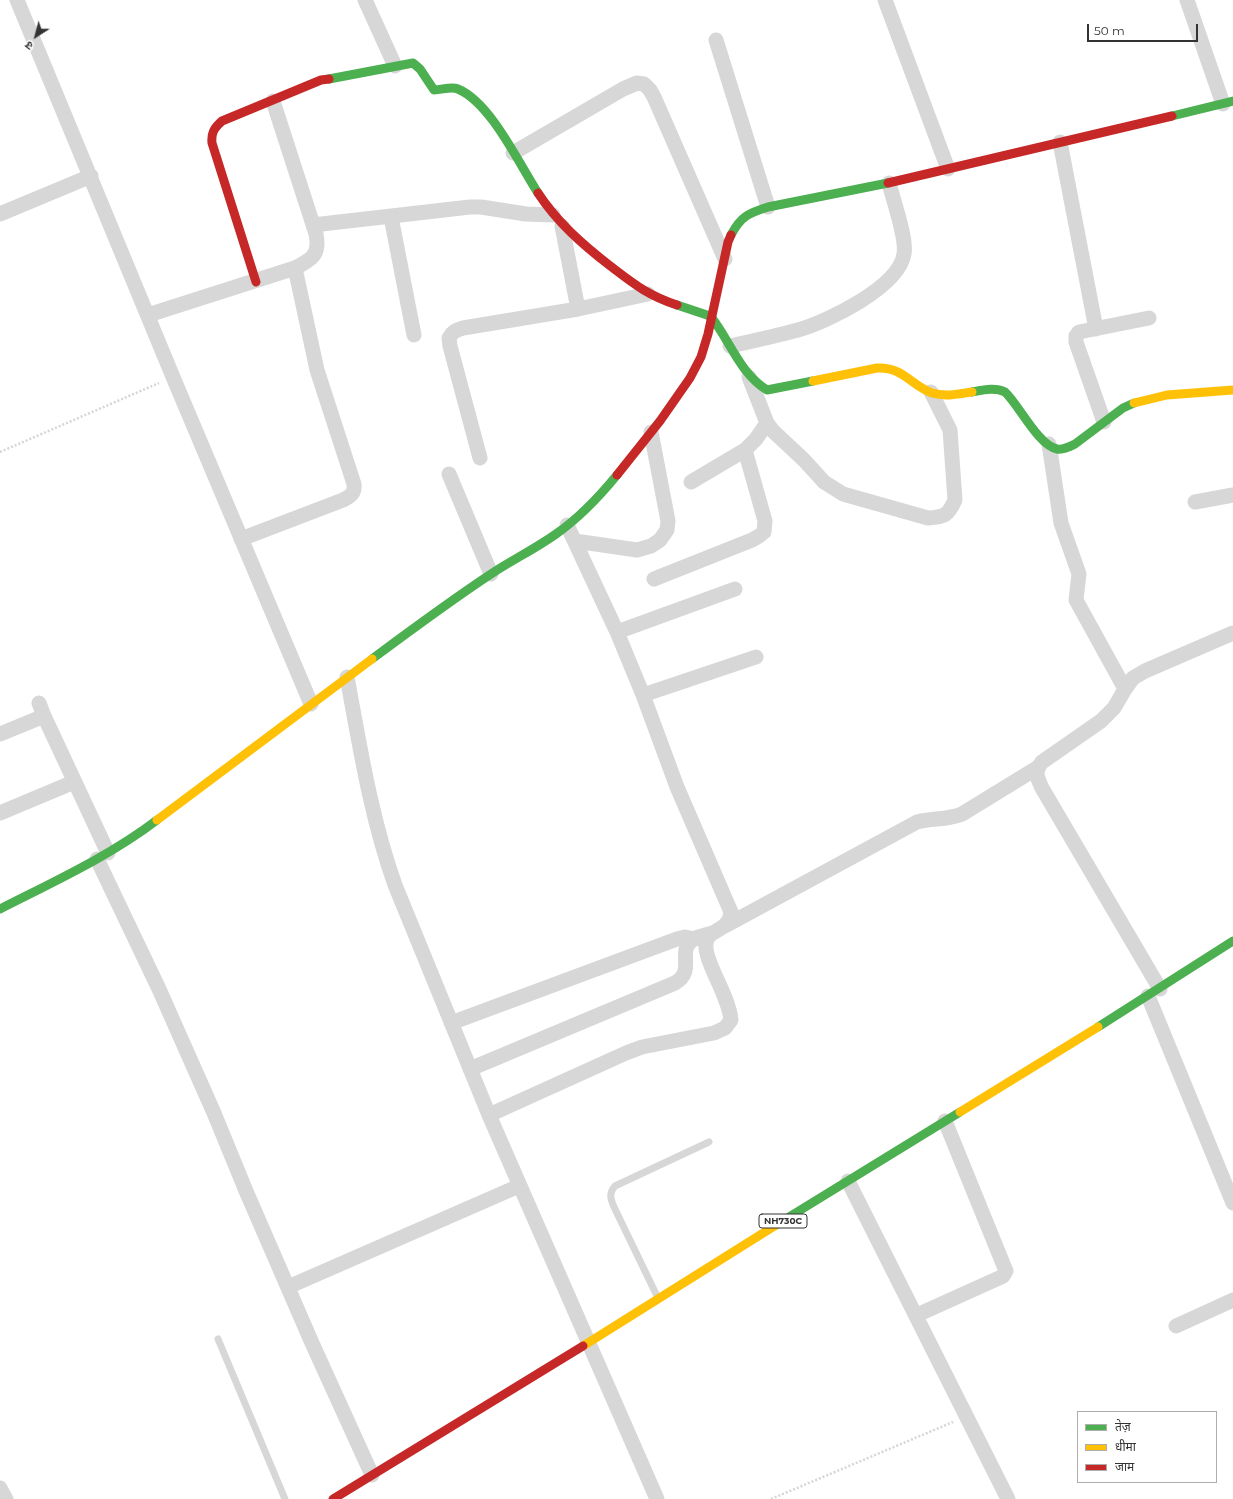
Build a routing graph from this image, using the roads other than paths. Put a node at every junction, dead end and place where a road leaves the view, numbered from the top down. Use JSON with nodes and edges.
{"nodes":[{"id":1,"x":17,"y":0,"type":"edge"},
{"id":2,"x":364,"y":0,"type":"edge"},
{"id":3,"x":885,"y":0,"type":"edge"},
{"id":4,"x":1187,"y":0,"type":"edge"},
{"id":5,"x":716,"y":40,"type":"dead end"},
{"id":6,"x":395,"y":66,"type":"junction"},
{"id":7,"x":273,"y":101,"type":"junction"},
{"id":8,"x":1228,"y":103,"type":"edge"},
{"id":9,"x":1060,"y":142,"type":"junction"},
{"id":10,"x":513,"y":153,"type":"junction"},
{"id":11,"x":948,"y":169,"type":"junction"},
{"id":12,"x":91,"y":176,"type":"junction"},
{"id":13,"x":889,"y":183,"type":"junction"},
{"id":14,"x":768,"y":207,"type":"junction"},
{"id":15,"x":0,"y":214,"type":"edge"},
{"id":16,"x":553,"y":214,"type":"junction"},
{"id":17,"x":391,"y":217,"type":"junction"},
{"id":18,"x":313,"y":225,"type":"junction"},
{"id":19,"x":562,"y":226,"type":"junction"},
{"id":20,"x":725,"y":259,"type":"junction"},
{"id":21,"x":296,"y":268,"type":"junction"},
{"id":22,"x":256,"y":282,"type":"junction"},
{"id":23,"x":648,"y":294,"type":"junction"},
{"id":24,"x":578,"y":309,"type":"junction"},
{"id":25,"x":148,"y":315,"type":"junction"},
{"id":26,"x":712,"y":318,"type":"junction"},
{"id":27,"x":1149,"y":318,"type":"dead end"},
{"id":28,"x":1096,"y":329,"type":"junction"},
{"id":29,"x":414,"y":335,"type":"dead end"},
{"id":30,"x":730,"y":346,"type":"junction"},
{"id":31,"x":749,"y":376,"type":"junction"},
{"id":32,"x":1233,"y":390,"type":"edge"},
{"id":33,"x":931,"y":392,"type":"junction"},
{"id":34,"x":1104,"y":422,"type":"junction"},
{"id":35,"x":767,"y":423,"type":"junction"},
{"id":36,"x":651,"y":432,"type":"junction"},
{"id":37,"x":1049,"y":444,"type":"junction"},
{"id":38,"x":745,"y":450,"type":"junction"},
{"id":39,"x":480,"y":458,"type":"dead end"},
{"id":40,"x":449,"y":474,"type":"dead end"},
{"id":41,"x":691,"y":482,"type":"dead end"},
{"id":42,"x":1233,"y":495,"type":"edge"},
{"id":43,"x":1195,"y":502,"type":"dead end"},
{"id":44,"x":567,"y":525,"type":"junction"},
{"id":45,"x":241,"y":539,"type":"junction"},
{"id":46,"x":575,"y":541,"type":"junction"},
{"id":47,"x":491,"y":574,"type":"junction"},
{"id":48,"x":654,"y":579,"type":"dead end"},
{"id":49,"x":735,"y":589,"type":"dead end"},
{"id":50,"x":618,"y":632,"type":"junction"},
{"id":51,"x":1233,"y":633,"type":"edge"},
{"id":52,"x":756,"y":657,"type":"dead end"},
{"id":53,"x":347,"y":677,"type":"junction"},
{"id":54,"x":1125,"y":689,"type":"junction"},
{"id":55,"x":643,"y":695,"type":"junction"},
{"id":56,"x":311,"y":704,"type":"junction"},
{"id":57,"x":0,"y":734,"type":"edge"},
{"id":58,"x":1037,"y":768,"type":"junction"},
{"id":59,"x":74,"y":782,"type":"junction"},
{"id":60,"x":0,"y":813,"type":"edge"},
{"id":61,"x":103,"y":856,"type":"junction"},
{"id":62,"x":0,"y":909,"type":"edge"},
{"id":63,"x":719,"y":930,"type":"junction"},
{"id":64,"x":695,"y":939,"type":"junction"},
{"id":65,"x":1233,"y":941,"type":"edge"},
{"id":66,"x":1154,"y":992,"type":"junction"},
{"id":67,"x":451,"y":1023,"type":"junction"},
{"id":68,"x":470,"y":1069,"type":"junction"},
{"id":69,"x":488,"y":1115,"type":"junction"},
{"id":70,"x":945,"y":1121,"type":"junction"},
{"id":71,"x":709,"y":1142,"type":"dead end"},
{"id":72,"x":848,"y":1181,"type":"junction"},
{"id":73,"x":519,"y":1186,"type":"junction"},
{"id":74,"x":1233,"y":1203,"type":"edge"},
{"id":75,"x":288,"y":1287,"type":"junction"},
{"id":76,"x":658,"y":1298,"type":"junction"},
{"id":77,"x":1233,"y":1300,"type":"edge"},
{"id":78,"x":917,"y":1315,"type":"junction"},
{"id":79,"x":1176,"y":1326,"type":"dead end"},
{"id":80,"x":218,"y":1339,"type":"dead end"},
{"id":81,"x":588,"y":1343,"type":"junction"},
{"id":82,"x":372,"y":1475,"type":"junction"},
{"id":83,"x":0,"y":1488,"type":"edge"},
{"id":84,"x":6,"y":1499,"type":"edge"},
{"id":85,"x":285,"y":1499,"type":"edge"},
{"id":86,"x":333,"y":1499,"type":"edge"},
{"id":87,"x":657,"y":1499,"type":"edge"},
{"id":88,"x":1008,"y":1499,"type":"edge"}],
"edges":[{"from":1,"to":12,"type":"street"},
{"from":2,"to":6,"type":"street"},
{"from":3,"to":11,"type":"street"},
{"from":4,"to":8,"type":"street"},
{"from":5,"to":14,"type":"street"},
{"from":6,"to":7,"type":"main road"},
{"from":6,"to":10,"type":"main road"},
{"from":7,"to":18,"type":"street"},
{"from":7,"to":22,"type":"main road"},
{"from":8,"to":9,"type":"main road"},
{"from":9,"to":11,"type":"main road"},
{"from":9,"to":28,"type":"street"},
{"from":10,"to":16,"type":"main road"},
{"from":10,"to":20,"type":"street"},
{"from":11,"to":13,"type":"main road"},
{"from":12,"to":15,"type":"street"},
{"from":12,"to":25,"type":"street"},
{"from":13,"to":14,"type":"main road"},
{"from":13,"to":30,"type":"street"},
{"from":14,"to":20,"type":"main road"},
{"from":16,"to":17,"type":"street"},
{"from":16,"to":19,"type":"main road"},
{"from":17,"to":18,"type":"street"},
{"from":17,"to":29,"type":"street"},
{"from":18,"to":21,"type":"street"},
{"from":19,"to":23,"type":"main road"},
{"from":19,"to":24,"type":"street"},
{"from":20,"to":26,"type":"main road"},
{"from":21,"to":22,"type":"street"},
{"from":21,"to":45,"type":"street"},
{"from":22,"to":25,"type":"street"},
{"from":23,"to":24,"type":"street"},
{"from":23,"to":26,"type":"main road"},
{"from":24,"to":39,"type":"street"},
{"from":25,"to":45,"type":"street"},
{"from":26,"to":30,"type":"main road"},
{"from":26,"to":36,"type":"main road"},
{"from":27,"to":28,"type":"street"},
{"from":28,"to":34,"type":"street"},
{"from":30,"to":31,"type":"main road"},
{"from":31,"to":33,"type":"main road"},
{"from":31,"to":35,"type":"street"},
{"from":32,"to":34,"type":"main road"},
{"from":33,"to":35,"type":"street"},
{"from":33,"to":37,"type":"main road"},
{"from":34,"to":37,"type":"main road"},
{"from":35,"to":38,"type":"street"},
{"from":36,"to":44,"type":"main road"},
{"from":36,"to":46,"type":"street"},
{"from":37,"to":54,"type":"street"},
{"from":38,"to":41,"type":"street"},
{"from":38,"to":48,"type":"street"},
{"from":40,"to":47,"type":"street"},
{"from":42,"to":43,"type":"street"},
{"from":44,"to":46,"type":"street"},
{"from":44,"to":47,"type":"main road"},
{"from":45,"to":56,"type":"street"},
{"from":46,"to":50,"type":"street"},
{"from":47,"to":53,"type":"main road"},
{"from":49,"to":50,"type":"street"},
{"from":50,"to":55,"type":"street"},
{"from":51,"to":54,"type":"street"},
{"from":52,"to":55,"type":"street"},
{"from":53,"to":56,"type":"main road"},
{"from":53,"to":67,"type":"street"},
{"from":54,"to":58,"type":"street"},
{"from":55,"to":63,"type":"street"},
{"from":56,"to":61,"type":"main road"},
{"from":57,"to":59,"type":"street"},
{"from":58,"to":63,"type":"street"},
{"from":58,"to":66,"type":"street"},
{"from":59,"to":60,"type":"street"},
{"from":59,"to":61,"type":"street"},
{"from":61,"to":62,"type":"main road"},
{"from":61,"to":75,"type":"street"},
{"from":63,"to":64,"type":"street"},
{"from":63,"to":69,"type":"street"},
{"from":64,"to":67,"type":"street"},
{"from":64,"to":68,"type":"street"},
{"from":65,"to":66,"type":"main road","number":"NH730C"},
{"from":66,"to":70,"type":"main road","number":"NH730C"},
{"from":66,"to":74,"type":"street"},
{"from":67,"to":68,"type":"street"},
{"from":68,"to":69,"type":"street"},
{"from":69,"to":73,"type":"street"},
{"from":70,"to":72,"type":"main road","number":"NH730C"},
{"from":70,"to":78,"type":"street"},
{"from":71,"to":76,"type":"lane"},
{"from":72,"to":76,"type":"main road","number":"NH730C"},
{"from":72,"to":78,"type":"street"},
{"from":73,"to":75,"type":"street"},
{"from":73,"to":81,"type":"street"},
{"from":75,"to":82,"type":"street"},
{"from":76,"to":81,"type":"main road","number":"NH730C"},
{"from":77,"to":79,"type":"street"},
{"from":78,"to":88,"type":"street"},
{"from":80,"to":85,"type":"lane"},
{"from":81,"to":82,"type":"main road","number":"NH730C"},
{"from":81,"to":87,"type":"street"},
{"from":82,"to":86,"type":"main road","number":"NH730C"},
{"from":83,"to":84,"type":"street"}]}
